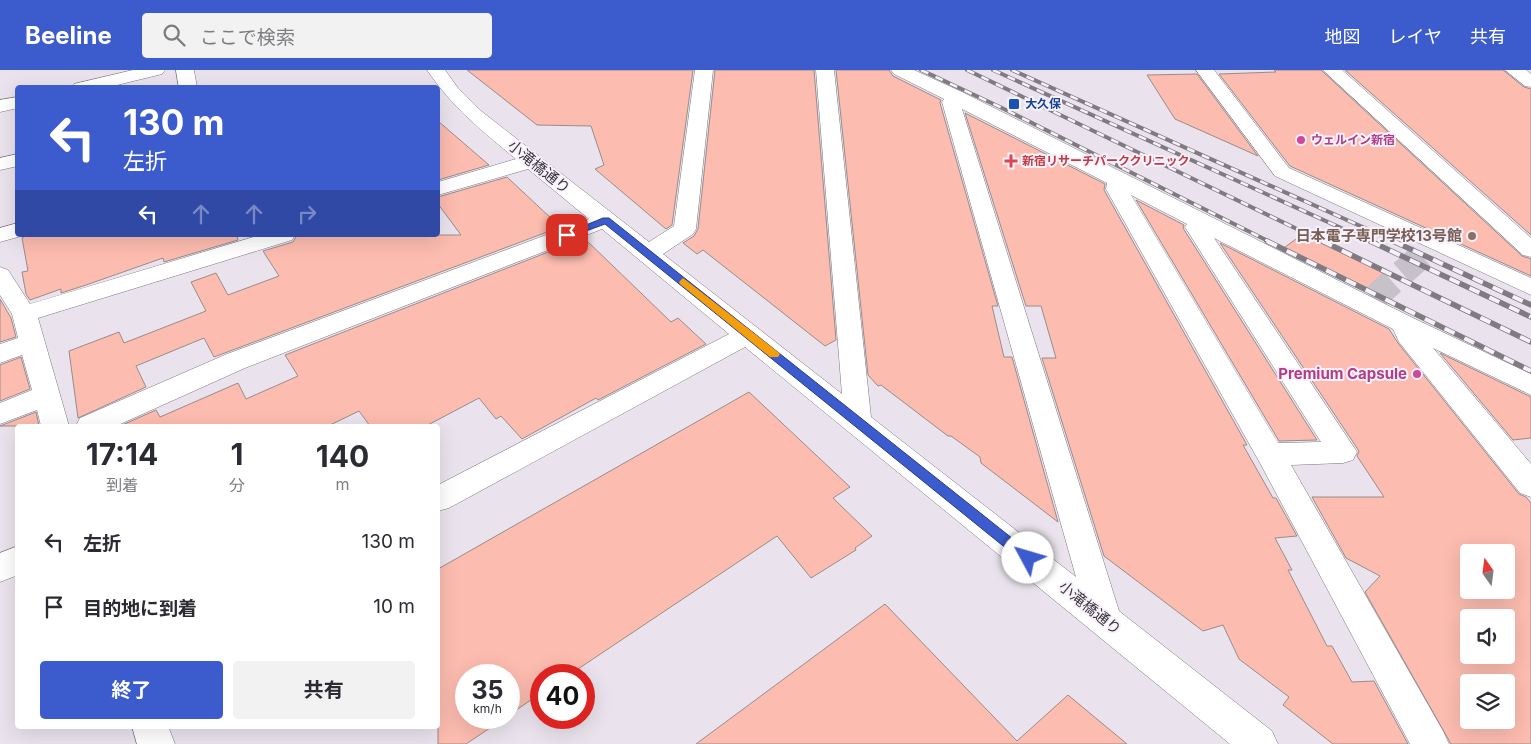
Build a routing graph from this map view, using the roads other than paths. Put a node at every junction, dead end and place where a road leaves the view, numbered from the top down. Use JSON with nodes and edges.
{"nodes":[{"id":1,"x":156,"y":70,"type":"edge"},
{"id":2,"x":185,"y":70,"type":"edge"},
{"id":3,"x":436,"y":70,"type":"edge"},
{"id":4,"x":704,"y":70,"type":"edge"},
{"id":5,"x":825,"y":70,"type":"edge"},
{"id":6,"x":900,"y":70,"type":"edge"},
{"id":7,"x":1205,"y":70,"type":"edge"},
{"id":8,"x":1332,"y":70,"type":"edge"},
{"id":9,"x":1514,"y":70,"type":"edge"},
{"id":10,"x":1531,"y":82,"type":"edge"},
{"id":11,"x":93,"y":85,"type":"edge"},
{"id":12,"x":188,"y":85,"type":"edge"},
{"id":13,"x":954,"y":96,"type":"junction"},
{"id":14,"x":15,"y":103,"type":"edge"},
{"id":15,"x":0,"y":106,"type":"edge"},
{"id":16,"x":15,"y":161,"type":"edge"},
{"id":17,"x":532,"y":161,"type":"junction"},
{"id":18,"x":0,"y":164,"type":"edge"},
{"id":19,"x":1117,"y":178,"type":"junction"},
{"id":20,"x":440,"y":189,"type":"edge"},
{"id":21,"x":606,"y":220,"type":"junction"},
{"id":22,"x":1200,"y":221,"type":"junction"},
{"id":23,"x":15,"y":231,"type":"edge"},
{"id":24,"x":0,"y":234,"type":"edge"},
{"id":25,"x":277,"y":237,"type":"edge"},
{"id":26,"x":1531,"y":250,"type":"edge"},
{"id":27,"x":648,"y":253,"type":"junction"},
{"id":28,"x":0,"y":275,"type":"edge"},
{"id":29,"x":1531,"y":287,"type":"edge"},
{"id":30,"x":24,"y":314,"type":"junction"},
{"id":31,"x":1404,"y":324,"type":"junction"},
{"id":32,"x":749,"y":334,"type":"junction"},
{"id":33,"x":32,"y":342,"type":"junction"},
{"id":34,"x":0,"y":354,"type":"edge"},
{"id":35,"x":1531,"y":385,"type":"edge"},
{"id":36,"x":46,"y":395,"type":"junction"},
{"id":37,"x":0,"y":414,"type":"edge"},
{"id":38,"x":858,"y":422,"type":"junction"},
{"id":39,"x":54,"y":424,"type":"edge"},
{"id":40,"x":94,"y":424,"type":"edge"},
{"id":41,"x":1270,"y":455,"type":"junction"},
{"id":42,"x":1531,"y":485,"type":"edge"},
{"id":43,"x":440,"y":498,"type":"edge"},
{"id":44,"x":15,"y":561,"type":"edge"},
{"id":45,"x":0,"y":568,"type":"edge"},
{"id":46,"x":1105,"y":620,"type":"junction"},
{"id":47,"x":151,"y":729,"type":"edge"},
{"id":48,"x":156,"y":744,"type":"edge"},
{"id":49,"x":1259,"y":744,"type":"edge"},
{"id":50,"x":1430,"y":744,"type":"edge"}],
"edges":[{"from":1,"to":11,"type":"street"},
{"from":2,"to":12,"type":"street"},
{"from":3,"to":17,"type":"street","name":"小滝橋通り"},
{"from":4,"to":27,"type":"street"},
{"from":5,"to":38,"type":"street"},
{"from":6,"to":13,"type":"street"},
{"from":7,"to":29,"type":"street"},
{"from":8,"to":26,"type":"street"},
{"from":9,"to":10,"type":"street"},
{"from":13,"to":19,"type":"street"},
{"from":13,"to":46,"type":"street"},
{"from":14,"to":15,"type":"street"},
{"from":16,"to":18,"type":"street"},
{"from":17,"to":20,"type":"street"},
{"from":17,"to":21,"type":"street","name":"小滝橋通り"},
{"from":19,"to":22,"type":"street"},
{"from":19,"to":41,"type":"street"},
{"from":21,"to":27,"type":"street","name":"小滝橋通り"},
{"from":21,"to":40,"type":"street"},
{"from":22,"to":31,"type":"street"},
{"from":22,"to":41,"type":"street"},
{"from":23,"to":24,"type":"street"},
{"from":25,"to":30,"type":"street"},
{"from":27,"to":32,"type":"street","name":"小滝橋通り"},
{"from":28,"to":30,"type":"street"},
{"from":30,"to":33,"type":"street"},
{"from":31,"to":35,"type":"street"},
{"from":31,"to":42,"type":"street"},
{"from":32,"to":38,"type":"street","name":"小滝橋通り"},
{"from":32,"to":43,"type":"street"},
{"from":33,"to":34,"type":"street"},
{"from":33,"to":36,"type":"street"},
{"from":36,"to":37,"type":"street"},
{"from":36,"to":39,"type":"street"},
{"from":38,"to":46,"type":"street","name":"小滝橋通り"},
{"from":41,"to":50,"type":"street"},
{"from":44,"to":45,"type":"street"},
{"from":46,"to":49,"type":"street","name":"小滝橋通り"},
{"from":47,"to":48,"type":"street"}]}
